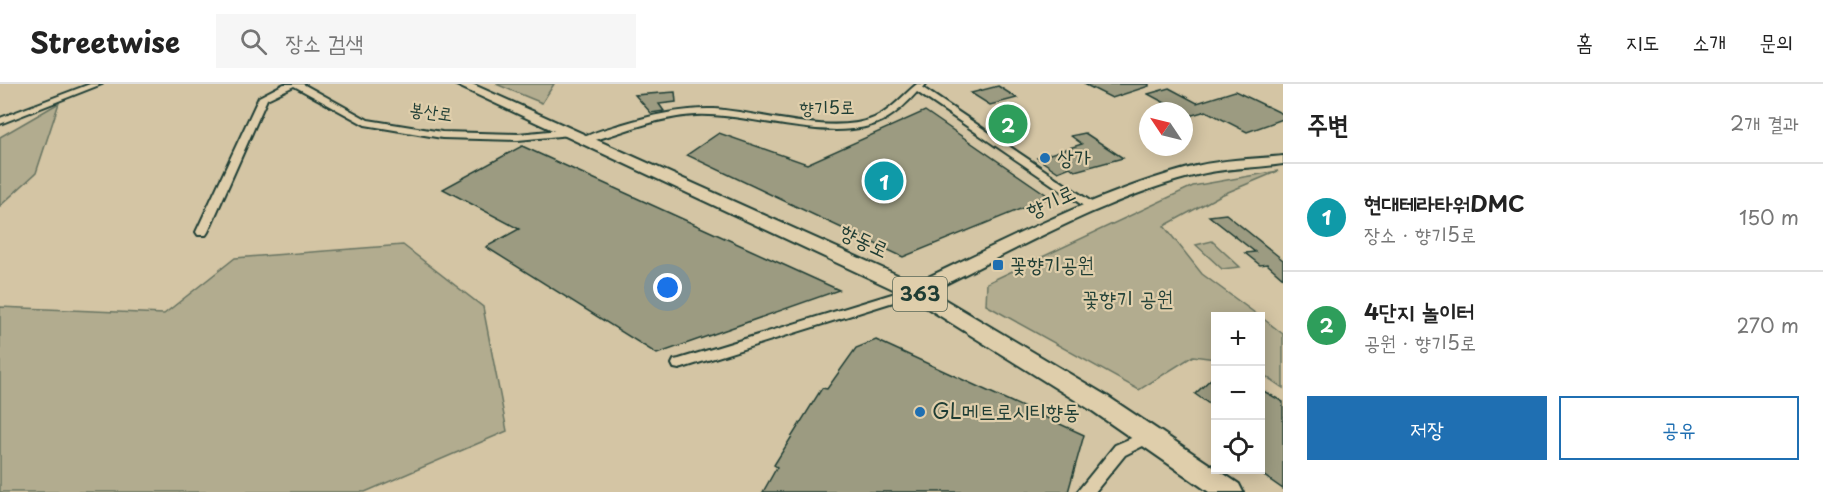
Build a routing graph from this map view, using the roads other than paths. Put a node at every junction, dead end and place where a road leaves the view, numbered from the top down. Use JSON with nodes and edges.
{"nodes":[{"id":1,"x":98,"y":84,"type":"edge"},
{"id":2,"x":291,"y":84,"type":"edge"},
{"id":3,"x":297,"y":84,"type":"edge"},
{"id":4,"x":461,"y":84,"type":"edge"},
{"id":5,"x":920,"y":86,"type":"edge"},
{"id":6,"x":0,"y":121,"type":"edge"},
{"id":7,"x":577,"y":136,"type":"junction"},
{"id":8,"x":1283,"y":160,"type":"edge"},
{"id":9,"x":1092,"y":207,"type":"junction"},
{"id":10,"x":202,"y":232,"type":"dead end"},
{"id":11,"x":915,"y":291,"type":"junction"},
{"id":12,"x":680,"y":364,"type":"dead end"},
{"id":13,"x":1150,"y":436,"type":"junction"},
{"id":14,"x":1085,"y":492,"type":"edge"},
{"id":15,"x":1230,"y":492,"type":"edge"}],
"edges":[{"from":1,"to":6,"type":"street"},
{"from":2,"to":10,"type":"street"},
{"from":3,"to":7,"type":"street","name":"봉산로"},
{"from":4,"to":7,"type":"main road","name":"봉산로","number":"363"},
{"from":5,"to":7,"type":"street","name":"향기5로"},
{"from":5,"to":9,"type":"street","name":"향기5로"},
{"from":7,"to":11,"type":"main road","name":"향동로","number":"363"},
{"from":8,"to":9,"type":"main road","name":"향기로"},
{"from":9,"to":11,"type":"main road","name":"향기로"},
{"from":11,"to":12,"type":"street"},
{"from":11,"to":13,"type":"main road","name":"향동로","number":"363"},
{"from":13,"to":14,"type":"street"},
{"from":13,"to":15,"type":"main road","name":"향동로","number":"363"}]}
